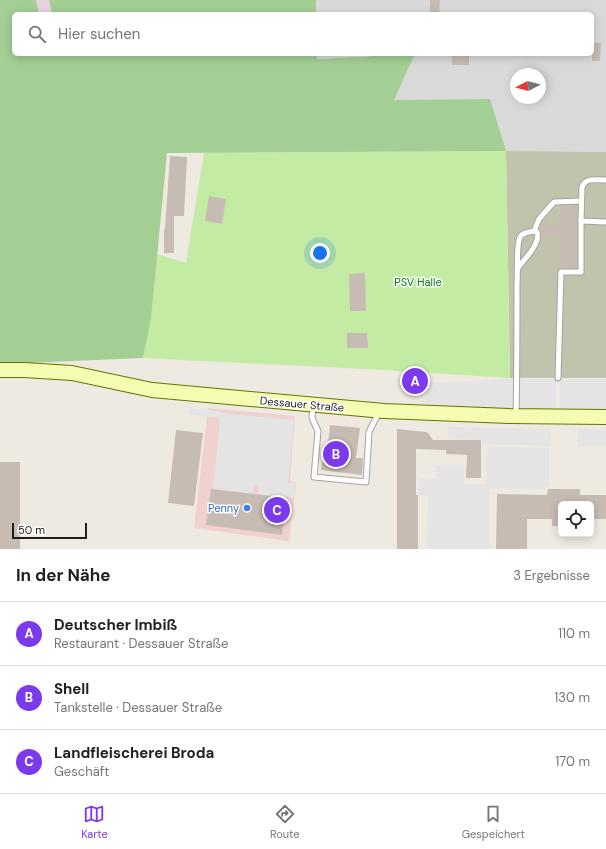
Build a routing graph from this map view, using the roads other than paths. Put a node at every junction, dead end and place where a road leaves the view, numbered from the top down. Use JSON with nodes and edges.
{"nodes":[{"id":1,"x":606,"y":180,"type":"edge"},
{"id":2,"x":582,"y":201,"type":"junction"},
{"id":3,"x":581,"y":221,"type":"junction"},
{"id":4,"x":606,"y":222,"type":"edge"},
{"id":5,"x":534,"y":231,"type":"junction"},
{"id":6,"x":518,"y":268,"type":"junction"},
{"id":7,"x":0,"y":370,"type":"edge"},
{"id":8,"x":558,"y":378,"type":"dead end"},
{"id":9,"x":313,"y":405,"type":"junction"},
{"id":10,"x":380,"y":411,"type":"junction"},
{"id":11,"x":516,"y":416,"type":"junction"},
{"id":12,"x":606,"y":417,"type":"edge"}],
"edges":[{"from":1,"to":2,"type":"lane"},
{"from":2,"to":3,"type":"lane"},
{"from":2,"to":5,"type":"lane"},
{"from":3,"to":4,"type":"lane"},
{"from":3,"to":8,"type":"lane"},
{"from":5,"to":6,"type":"lane"},
{"from":5,"to":6,"type":"lane"},
{"from":6,"to":11,"type":"lane"},
{"from":7,"to":9,"type":"main road","name":"Dessauer Straße"},
{"from":9,"to":10,"type":"main road","name":"Dessauer Straße"},
{"from":9,"to":10,"type":"lane"},
{"from":10,"to":11,"type":"main road","name":"Dessauer Straße"},
{"from":11,"to":12,"type":"main road","name":"Dessauer Straße"}]}
